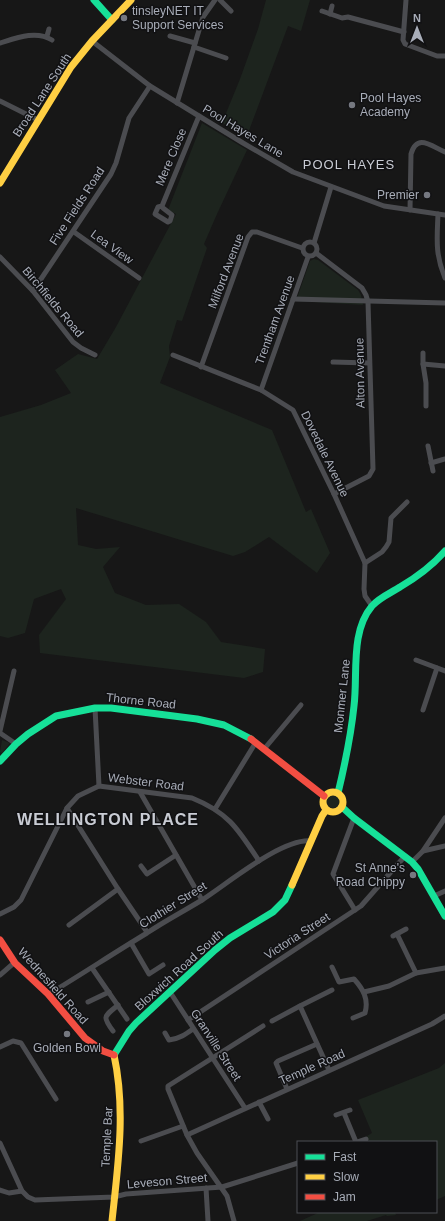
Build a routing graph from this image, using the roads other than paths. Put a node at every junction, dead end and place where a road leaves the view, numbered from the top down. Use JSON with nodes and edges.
{"nodes":[{"id":1,"x":94,"y":0,"type":"edge"},
{"id":2,"x":130,"y":0,"type":"edge"},
{"id":3,"x":215,"y":0,"type":"edge"},
{"id":4,"x":220,"y":0,"type":"edge"},
{"id":5,"x":406,"y":0,"type":"edge"},
{"id":6,"x":332,"y":6,"type":"dead end"},
{"id":7,"x":231,"y":11,"type":"dead end"},
{"id":8,"x":322,"y":11,"type":"dead end"},
{"id":9,"x":330,"y":14,"type":"junction"},
{"id":10,"x":112,"y":20,"type":"junction"},
{"id":11,"x":49,"y":29,"type":"dead end"},
{"id":12,"x":404,"y":32,"type":"junction"},
{"id":13,"x":47,"y":36,"type":"junction"},
{"id":14,"x":170,"y":36,"type":"dead end"},
{"id":15,"x":52,"y":40,"type":"dead end"},
{"id":16,"x":92,"y":41,"type":"junction"},
{"id":17,"x":0,"y":43,"type":"edge"},
{"id":18,"x":195,"y":45,"type":"junction"},
{"id":19,"x":445,"y":56,"type":"edge"},
{"id":20,"x":226,"y":58,"type":"dead end"},
{"id":21,"x":150,"y":86,"type":"junction"},
{"id":22,"x":0,"y":101,"type":"edge"},
{"id":23,"x":177,"y":103,"type":"junction"},
{"id":24,"x":199,"y":116,"type":"junction"},
{"id":25,"x":38,"y":120,"type":"junction"},
{"id":26,"x":445,"y":152,"type":"edge"},
{"id":27,"x":0,"y":183,"type":"edge"},
{"id":28,"x":331,"y":187,"type":"junction"},
{"id":29,"x":162,"y":206,"type":"dead end"},
{"id":30,"x":410,"y":210,"type":"junction"},
{"id":31,"x":438,"y":214,"type":"junction"},
{"id":32,"x":445,"y":215,"type":"edge"},
{"id":33,"x":74,"y":232,"type":"junction"},
{"id":34,"x":314,"y":243,"type":"junction"},
{"id":35,"x":302,"y":248,"type":"junction"},
{"id":36,"x":316,"y":253,"type":"junction"},
{"id":37,"x":0,"y":257,"type":"edge"},
{"id":38,"x":308,"y":257,"type":"junction"},
{"id":39,"x":139,"y":278,"type":"dead end"},
{"id":40,"x":445,"y":278,"type":"edge"},
{"id":41,"x":33,"y":291,"type":"junction"},
{"id":42,"x":293,"y":299,"type":"junction"},
{"id":43,"x":368,"y":302,"type":"junction"},
{"id":44,"x":445,"y":303,"type":"edge"},
{"id":45,"x":423,"y":353,"type":"dead end"},
{"id":46,"x":95,"y":355,"type":"dead end"},
{"id":47,"x":173,"y":355,"type":"dead end"},
{"id":48,"x":333,"y":362,"type":"dead end"},
{"id":49,"x":369,"y":362,"type":"junction"},
{"id":50,"x":423,"y":364,"type":"junction"},
{"id":51,"x":445,"y":366,"type":"edge"},
{"id":52,"x":201,"y":367,"type":"junction"},
{"id":53,"x":261,"y":390,"type":"junction"},
{"id":54,"x":426,"y":406,"type":"dead end"},
{"id":55,"x":428,"y":446,"type":"dead end"},
{"id":56,"x":445,"y":459,"type":"edge"},
{"id":57,"x":431,"y":462,"type":"junction"},
{"id":58,"x":433,"y":471,"type":"dead end"},
{"id":59,"x":334,"y":494,"type":"junction"},
{"id":60,"x":407,"y":502,"type":"dead end"},
{"id":61,"x":443,"y":556,"type":"edge"},
{"id":62,"x":365,"y":563,"type":"junction"},
{"id":63,"x":372,"y":606,"type":"junction"},
{"id":64,"x":416,"y":660,"type":"dead end"},
{"id":65,"x":437,"y":668,"type":"junction"},
{"id":66,"x":445,"y":670,"type":"edge"},
{"id":67,"x":14,"y":671,"type":"dead end"},
{"id":68,"x":301,"y":705,"type":"dead end"},
{"id":69,"x":96,"y":708,"type":"junction"},
{"id":70,"x":423,"y":710,"type":"dead end"},
{"id":71,"x":0,"y":732,"type":"edge"},
{"id":72,"x":256,"y":742,"type":"junction"},
{"id":73,"x":16,"y":744,"type":"junction"},
{"id":74,"x":265,"y":748,"type":"junction"},
{"id":75,"x":0,"y":762,"type":"edge"},
{"id":76,"x":99,"y":786,"type":"junction"},
{"id":77,"x":140,"y":792,"type":"junction"},
{"id":78,"x":338,"y":792,"type":"junction"},
{"id":79,"x":324,"y":796,"type":"junction"},
{"id":80,"x":342,"y":807,"type":"junction"},
{"id":81,"x":67,"y":808,"type":"junction"},
{"id":82,"x":215,"y":809,"type":"junction"},
{"id":83,"x":326,"y":810,"type":"junction"},
{"id":84,"x":354,"y":818,"type":"junction"},
{"id":85,"x":445,"y":818,"type":"edge"},
{"id":86,"x":311,"y":841,"type":"junction"},
{"id":87,"x":445,"y":846,"type":"edge"},
{"id":88,"x":423,"y":851,"type":"junction"},
{"id":89,"x":176,"y":855,"type":"junction"},
{"id":90,"x":405,"y":856,"type":"junction"},
{"id":91,"x":259,"y":861,"type":"junction"},
{"id":92,"x":412,"y":862,"type":"junction"},
{"id":93,"x":142,"y":866,"type":"dead end"},
{"id":94,"x":147,"y":874,"type":"junction"},
{"id":95,"x":141,"y":878,"type":"dead end"},
{"id":96,"x":118,"y":889,"type":"junction"},
{"id":97,"x":445,"y":891,"type":"edge"},
{"id":98,"x":434,"y":896,"type":"junction"},
{"id":99,"x":202,"y":900,"type":"junction"},
{"id":100,"x":355,"y":910,"type":"junction"},
{"id":101,"x":0,"y":914,"type":"edge"},
{"id":102,"x":445,"y":916,"type":"edge"},
{"id":103,"x":69,"y":925,"type":"dead end"},
{"id":104,"x":406,"y":928,"type":"dead end"},
{"id":105,"x":147,"y":932,"type":"junction"},
{"id":106,"x":0,"y":940,"type":"edge"},
{"id":107,"x":131,"y":943,"type":"junction"},
{"id":108,"x":15,"y":962,"type":"junction"},
{"id":109,"x":163,"y":965,"type":"dead end"},
{"id":110,"x":92,"y":968,"type":"junction"},
{"id":111,"x":332,"y":968,"type":"dead end"},
{"id":112,"x":445,"y":968,"type":"edge"},
{"id":113,"x":416,"y":973,"type":"junction"},
{"id":114,"x":0,"y":975,"type":"edge"},
{"id":115,"x":332,"y":990,"type":"dead end"},
{"id":116,"x":109,"y":992,"type":"junction"},
{"id":117,"x":170,"y":992,"type":"junction"},
{"id":118,"x":364,"y":992,"type":"junction"},
{"id":119,"x":49,"y":994,"type":"junction"},
{"id":120,"x":88,"y":1002,"type":"dead end"},
{"id":121,"x":118,"y":1005,"type":"junction"},
{"id":122,"x":300,"y":1006,"type":"junction"},
{"id":123,"x":445,"y":1016,"type":"edge"},
{"id":124,"x":353,"y":1018,"type":"dead end"},
{"id":125,"x":128,"y":1019,"type":"dead end"},
{"id":126,"x":188,"y":1020,"type":"junction"},
{"id":127,"x":272,"y":1021,"type":"dead end"},
{"id":128,"x":263,"y":1026,"type":"dead end"},
{"id":129,"x":193,"y":1029,"type":"junction"},
{"id":130,"x":113,"y":1031,"type":"dead end"},
{"id":131,"x":165,"y":1033,"type":"dead end"},
{"id":132,"x":317,"y":1044,"type":"junction"},
{"id":133,"x":0,"y":1047,"type":"edge"},
{"id":134,"x":114,"y":1055,"type":"junction"},
{"id":135,"x":212,"y":1058,"type":"junction"},
{"id":136,"x":329,"y":1070,"type":"junction"},
{"id":137,"x":287,"y":1089,"type":"junction"},
{"id":138,"x":56,"y":1099,"type":"dead end"},
{"id":139,"x":259,"y":1102,"type":"junction"},
{"id":140,"x":245,"y":1108,"type":"junction"},
{"id":141,"x":350,"y":1110,"type":"dead end"},
{"id":142,"x":344,"y":1112,"type":"junction"},
{"id":143,"x":336,"y":1115,"type":"dead end"},
{"id":144,"x":268,"y":1119,"type":"dead end"},
{"id":145,"x":183,"y":1126,"type":"junction"},
{"id":146,"x":187,"y":1135,"type":"junction"},
{"id":147,"x":366,"y":1139,"type":"dead end"},
{"id":148,"x":142,"y":1141,"type":"dead end"},
{"id":149,"x":356,"y":1141,"type":"edge"},
{"id":150,"x":359,"y":1141,"type":"edge"},
{"id":151,"x":0,"y":1143,"type":"edge"},
{"id":152,"x":297,"y":1163,"type":"edge"},
{"id":153,"x":222,"y":1187,"type":"junction"},
{"id":154,"x":206,"y":1188,"type":"junction"},
{"id":155,"x":0,"y":1190,"type":"edge"},
{"id":156,"x":22,"y":1192,"type":"junction"},
{"id":157,"x":114,"y":1197,"type":"junction"},
{"id":158,"x":112,"y":1221,"type":"edge"},
{"id":159,"x":208,"y":1221,"type":"edge"},
{"id":160,"x":234,"y":1221,"type":"edge"}],
"edges":[{"from":1,"to":10,"type":"street"},
{"from":2,"to":10,"type":"street","name":"Broad Lane South"},
{"from":3,"to":18,"type":"street"},
{"from":4,"to":7,"type":"street"},
{"from":5,"to":12,"type":"street"},
{"from":6,"to":9,"type":"street"},
{"from":8,"to":9,"type":"street"},
{"from":9,"to":12,"type":"street"},
{"from":10,"to":16,"type":"street","name":"Broad Lane South"},
{"from":11,"to":13,"type":"street"},
{"from":12,"to":19,"type":"street"},
{"from":13,"to":15,"type":"street"},
{"from":13,"to":17,"type":"street"},
{"from":14,"to":18,"type":"street"},
{"from":16,"to":21,"type":"street","name":"Pool Hayes Lane"},
{"from":16,"to":25,"type":"street","name":"Broad Lane South"},
{"from":18,"to":20,"type":"street"},
{"from":18,"to":23,"type":"street"},
{"from":21,"to":23,"type":"street","name":"Pool Hayes Lane"},
{"from":21,"to":33,"type":"street","name":"Five Fields Road"},
{"from":22,"to":25,"type":"street"},
{"from":23,"to":24,"type":"street","name":"Pool Hayes Lane"},
{"from":24,"to":28,"type":"street","name":"Pool Hayes Lane"},
{"from":24,"to":29,"type":"street","name":"Mere Close"},
{"from":25,"to":27,"type":"street","name":"Broad Lane South"},
{"from":26,"to":30,"type":"street"},
{"from":28,"to":30,"type":"street","name":"Pool Hayes Lane"},
{"from":28,"to":34,"type":"street"},
{"from":30,"to":31,"type":"street","name":"Pool Hayes Lane"},
{"from":31,"to":32,"type":"street","name":"Pool Hayes Lane"},
{"from":31,"to":40,"type":"street"},
{"from":33,"to":39,"type":"street","name":"Lea View"},
{"from":33,"to":41,"type":"street","name":"Five Fields Road"},
{"from":34,"to":35,"type":"street"},
{"from":34,"to":36,"type":"street"},
{"from":35,"to":38,"type":"street"},
{"from":35,"to":52,"type":"street","name":"Milford Avenue"},
{"from":36,"to":38,"type":"street"},
{"from":36,"to":43,"type":"street","name":"Alton Avenue"},
{"from":37,"to":41,"type":"street","name":"Birchfields Road"},
{"from":38,"to":42,"type":"street","name":"Trentham Avenue"},
{"from":41,"to":46,"type":"street","name":"Birchfields Road"},
{"from":42,"to":43,"type":"street"},
{"from":42,"to":53,"type":"street","name":"Trentham Avenue"},
{"from":43,"to":44,"type":"street"},
{"from":43,"to":49,"type":"street","name":"Alton Avenue"},
{"from":45,"to":50,"type":"street"},
{"from":47,"to":52,"type":"street","name":"Dovedale Avenue"},
{"from":48,"to":49,"type":"street"},
{"from":49,"to":59,"type":"street","name":"Alton Avenue"},
{"from":50,"to":51,"type":"street"},
{"from":50,"to":54,"type":"street"},
{"from":52,"to":53,"type":"street","name":"Dovedale Avenue"},
{"from":53,"to":59,"type":"street","name":"Dovedale Avenue"},
{"from":55,"to":57,"type":"street"},
{"from":56,"to":57,"type":"street"},
{"from":57,"to":58,"type":"street"},
{"from":59,"to":62,"type":"street","name":"Dovedale Avenue"},
{"from":60,"to":62,"type":"street"},
{"from":61,"to":63,"type":"street"},
{"from":62,"to":63,"type":"street","name":"Dovedale Avenue"},
{"from":63,"to":78,"type":"street","name":"Monmer Lane"},
{"from":64,"to":65,"type":"street"},
{"from":65,"to":66,"type":"street"},
{"from":65,"to":70,"type":"street"},
{"from":67,"to":71,"type":"street"},
{"from":68,"to":74,"type":"street"},
{"from":69,"to":72,"type":"street","name":"Thorne Road"},
{"from":69,"to":73,"type":"street","name":"Thorne Road"},
{"from":69,"to":76,"type":"street"},
{"from":71,"to":73,"type":"street"},
{"from":72,"to":74,"type":"street","name":"Thorne Road"},
{"from":72,"to":82,"type":"street"},
{"from":73,"to":75,"type":"street","name":"Thorne Road"},
{"from":74,"to":79,"type":"street","name":"Thorne Road"},
{"from":76,"to":77,"type":"street","name":"Webster Road"},
{"from":76,"to":81,"type":"street","name":"Webster Road"},
{"from":77,"to":82,"type":"street","name":"Webster Road"},
{"from":77,"to":89,"type":"street"},
{"from":78,"to":79,"type":"street"},
{"from":78,"to":80,"type":"street"},
{"from":79,"to":83,"type":"street"},
{"from":80,"to":83,"type":"street"},
{"from":80,"to":84,"type":"street"},
{"from":81,"to":96,"type":"street"},
{"from":81,"to":101,"type":"street","name":"Webster Road"},
{"from":82,"to":91,"type":"street","name":"Webster Road"},
{"from":83,"to":86,"type":"street","name":"Bloxwich Road South"},
{"from":84,"to":90,"type":"street"},
{"from":84,"to":100,"type":"street"},
{"from":85,"to":88,"type":"street"},
{"from":86,"to":91,"type":"street","name":"Clothier Street"},
{"from":86,"to":117,"type":"street","name":"Bloxwich Road South"},
{"from":87,"to":88,"type":"street"},
{"from":88,"to":92,"type":"street"},
{"from":89,"to":94,"type":"street"},
{"from":89,"to":99,"type":"street"},
{"from":90,"to":92,"type":"street"},
{"from":90,"to":100,"type":"street","name":"Victoria Street"},
{"from":91,"to":99,"type":"street","name":"Clothier Street"},
{"from":92,"to":98,"type":"street"},
{"from":93,"to":94,"type":"street"},
{"from":94,"to":95,"type":"street"},
{"from":96,"to":103,"type":"street"},
{"from":96,"to":105,"type":"street"},
{"from":97,"to":98,"type":"street"},
{"from":98,"to":102,"type":"street"},
{"from":99,"to":105,"type":"street","name":"Clothier Street"},
{"from":100,"to":126,"type":"street","name":"Victoria Street"},
{"from":104,"to":113,"type":"street"},
{"from":105,"to":107,"type":"street","name":"Clothier Street"},
{"from":106,"to":108,"type":"street","name":"Wednesfield Road"},
{"from":107,"to":109,"type":"street"},
{"from":107,"to":110,"type":"street","name":"Clothier Street"},
{"from":108,"to":114,"type":"street"},
{"from":108,"to":119,"type":"street","name":"Wednesfield Road"},
{"from":110,"to":116,"type":"street"},
{"from":110,"to":119,"type":"street","name":"Clothier Street"},
{"from":111,"to":118,"type":"street"},
{"from":112,"to":113,"type":"street"},
{"from":113,"to":118,"type":"street"},
{"from":115,"to":122,"type":"street"},
{"from":116,"to":120,"type":"street"},
{"from":116,"to":121,"type":"street"},
{"from":117,"to":126,"type":"street","name":"Granville Street"},
{"from":117,"to":134,"type":"street","name":"Bloxwich Road South"},
{"from":118,"to":124,"type":"street"},
{"from":119,"to":134,"type":"street","name":"Wednesfield Road"},
{"from":121,"to":125,"type":"street"},
{"from":121,"to":130,"type":"street"},
{"from":122,"to":127,"type":"street"},
{"from":122,"to":132,"type":"street"},
{"from":123,"to":136,"type":"street","name":"Temple Road"},
{"from":126,"to":129,"type":"street","name":"Granville Street"},
{"from":128,"to":135,"type":"street"},
{"from":129,"to":131,"type":"street"},
{"from":129,"to":135,"type":"street","name":"Granville Street"},
{"from":132,"to":136,"type":"street"},
{"from":132,"to":137,"type":"street"},
{"from":133,"to":138,"type":"street"},
{"from":134,"to":157,"type":"street","name":"Temple Bar"},
{"from":135,"to":140,"type":"street","name":"Granville Street"},
{"from":135,"to":145,"type":"street"},
{"from":136,"to":137,"type":"street","name":"Temple Road"},
{"from":137,"to":139,"type":"street","name":"Temple Road"},
{"from":139,"to":140,"type":"street","name":"Temple Road"},
{"from":139,"to":144,"type":"street"},
{"from":140,"to":146,"type":"street","name":"Temple Road"},
{"from":141,"to":142,"type":"street"},
{"from":142,"to":143,"type":"street"},
{"from":142,"to":149,"type":"street"},
{"from":145,"to":146,"type":"street"},
{"from":145,"to":148,"type":"street"},
{"from":146,"to":153,"type":"street"},
{"from":147,"to":150,"type":"street"},
{"from":151,"to":156,"type":"street"},
{"from":152,"to":153,"type":"street","name":"Leveson Street"},
{"from":153,"to":154,"type":"street","name":"Leveson Street"},
{"from":153,"to":160,"type":"street"},
{"from":154,"to":157,"type":"street","name":"Leveson Street"},
{"from":154,"to":159,"type":"street"},
{"from":155,"to":156,"type":"street"},
{"from":156,"to":157,"type":"street","name":"Leveson Street"},
{"from":157,"to":158,"type":"street","name":"Temple Bar"}]}
